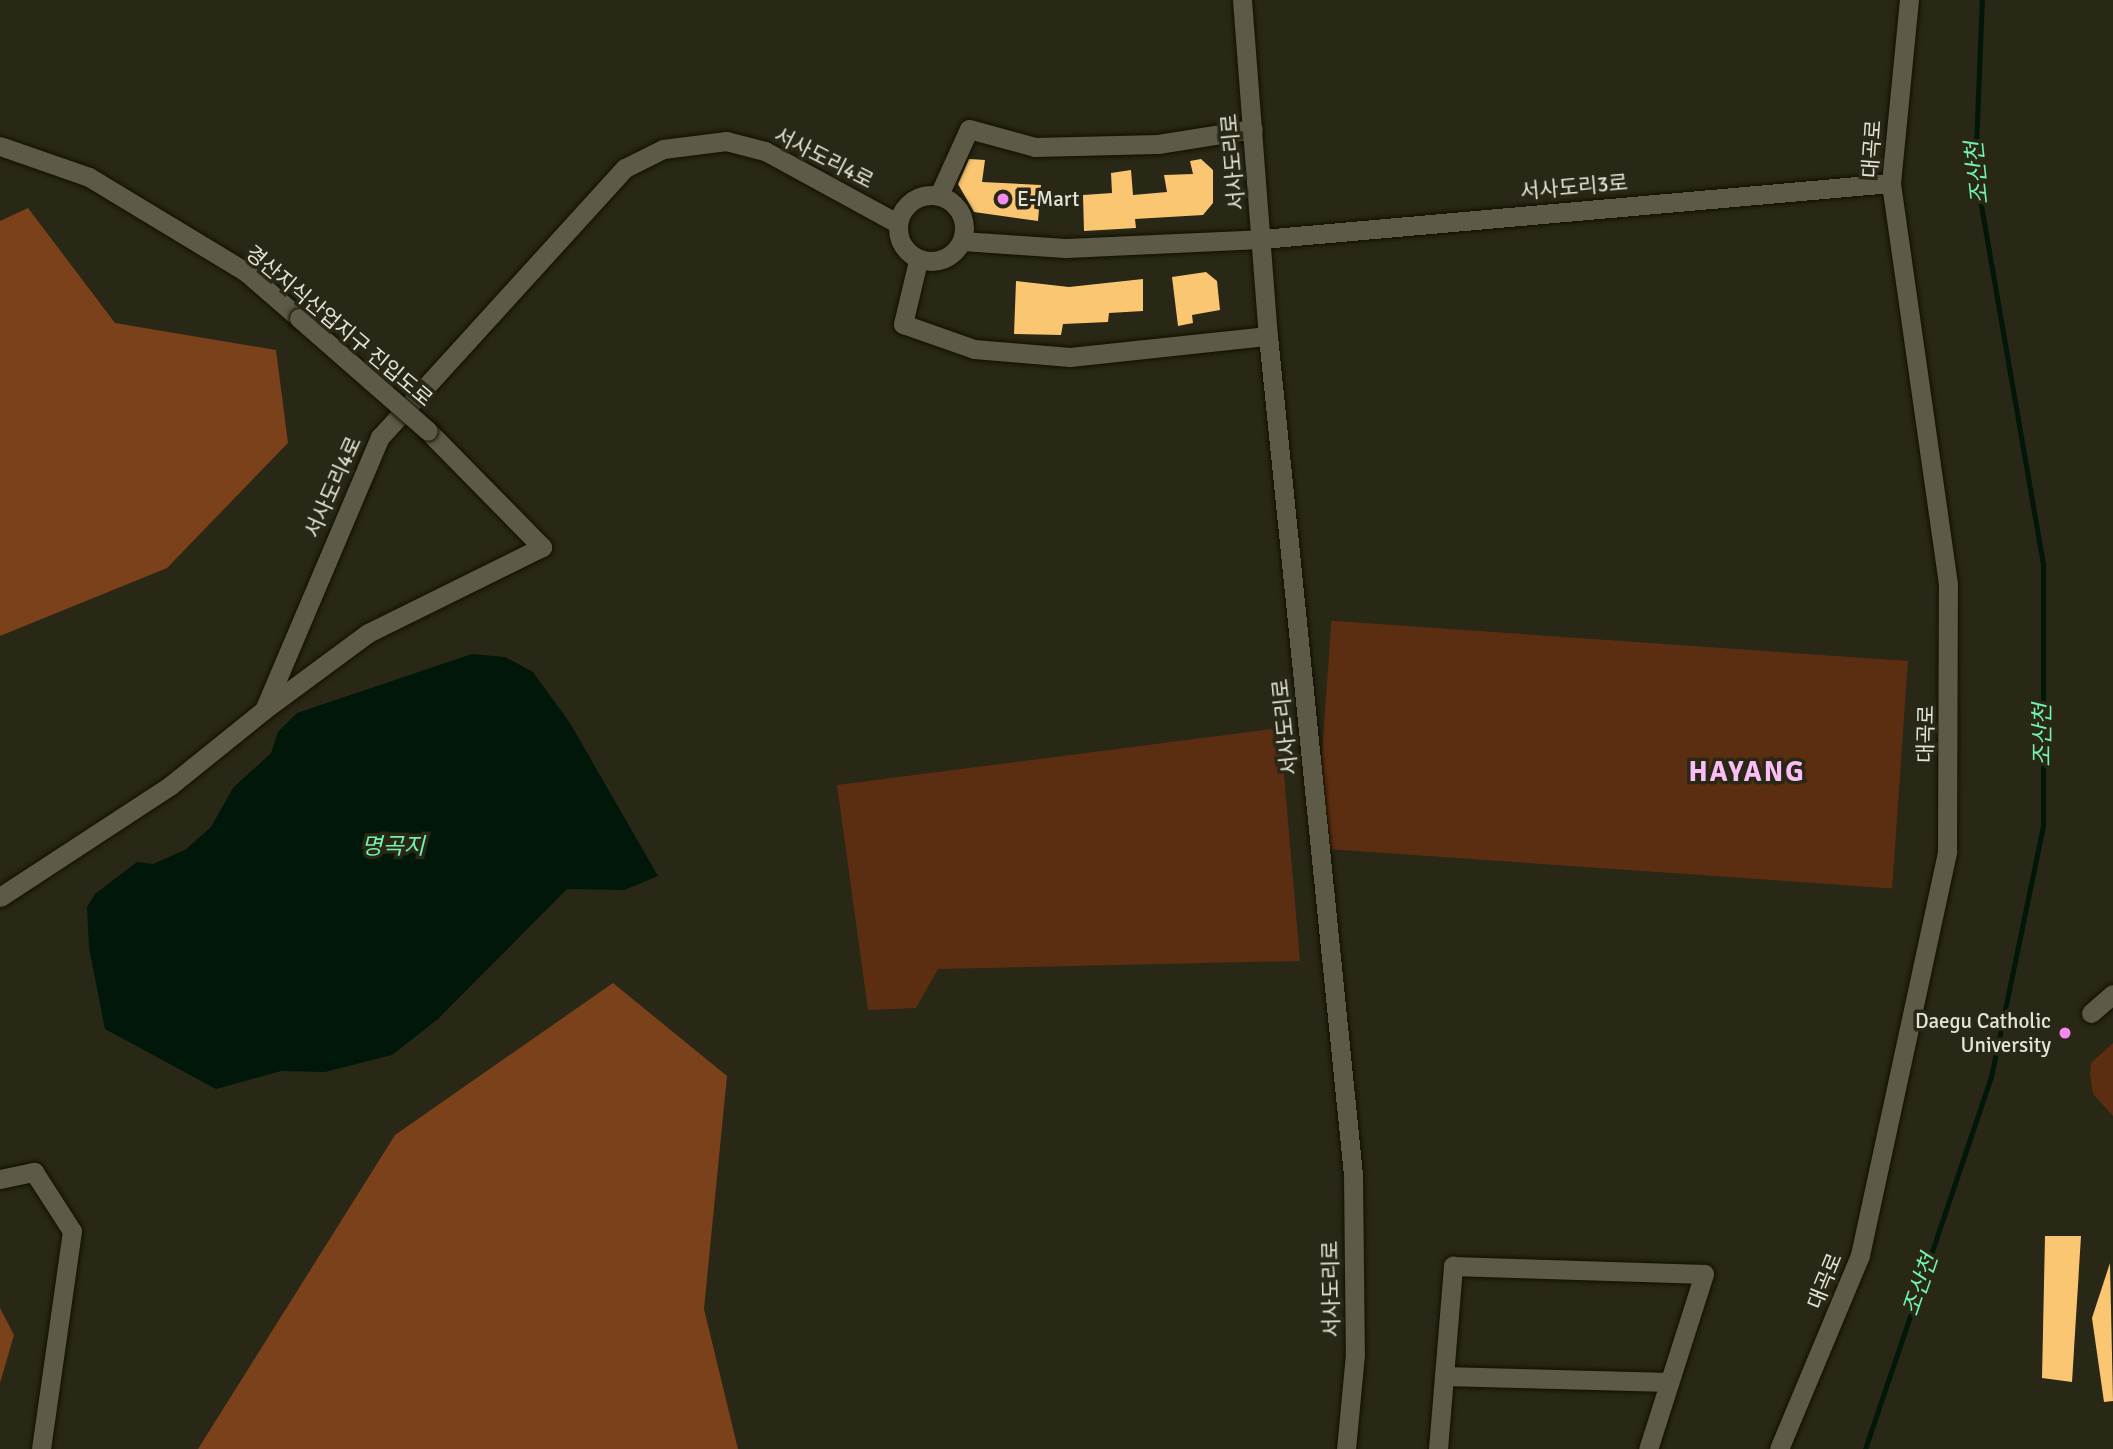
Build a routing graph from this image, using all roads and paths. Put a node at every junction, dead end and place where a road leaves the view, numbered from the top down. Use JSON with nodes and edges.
{"nodes":[{"id":1,"x":1242,"y":0,"type":"edge"},
{"id":2,"x":1909,"y":0,"type":"edge"},
{"id":3,"x":1253,"y":129,"type":"junction"},
{"id":4,"x":0,"y":146,"type":"edge"},
{"id":5,"x":1891,"y":183,"type":"junction"},
{"id":6,"x":939,"y":195,"type":"junction"},
{"id":7,"x":897,"y":223,"type":"junction"},
{"id":8,"x":1262,"y":239,"type":"junction"},
{"id":9,"x":962,"y":241,"type":"junction"},
{"id":10,"x":918,"y":261,"type":"junction"},
{"id":11,"x":1268,"y":336,"type":"junction"},
{"id":12,"x":264,"y":710,"type":"junction"},
{"id":13,"x":0,"y":897,"type":"edge"},
{"id":14,"x":2113,"y":994,"type":"edge"},
{"id":15,"x":2091,"y":1013,"type":"dead end"},
{"id":16,"x":0,"y":1179,"type":"edge"},
{"id":17,"x":1444,"y":1376,"type":"junction"},
{"id":18,"x":1669,"y":1382,"type":"junction"},
{"id":19,"x":41,"y":1449,"type":"edge"},
{"id":20,"x":1346,"y":1449,"type":"edge"},
{"id":21,"x":1438,"y":1449,"type":"edge"},
{"id":22,"x":1648,"y":1449,"type":"edge"},
{"id":23,"x":1779,"y":1449,"type":"edge"}],
"edges":[{"from":1,"to":3,"type":"street","name":"서사도리로"},
{"from":2,"to":5,"type":"street","name":"대곡로"},
{"from":3,"to":6,"type":"street"},
{"from":3,"to":8,"type":"street","name":"서사도리로"},
{"from":4,"to":12,"type":"street","name":"경산지식산업지구 진입도로","bridge":true},
{"from":5,"to":8,"type":"street","name":"서사도리3로"},
{"from":5,"to":23,"type":"street","name":"대곡로"},
{"from":6,"to":7,"type":"street"},
{"from":6,"to":9,"type":"street"},
{"from":7,"to":10,"type":"street"},
{"from":7,"to":12,"type":"street","name":"서사도리4로"},
{"from":8,"to":9,"type":"street"},
{"from":8,"to":11,"type":"street","name":"서사도리로"},
{"from":9,"to":10,"type":"street"},
{"from":10,"to":11,"type":"street"},
{"from":11,"to":20,"type":"street","name":"서사도리로"},
{"from":12,"to":13,"type":"street"},
{"from":14,"to":15,"type":"street"},
{"from":16,"to":19,"type":"street"},
{"from":17,"to":18,"type":"street"},
{"from":17,"to":18,"type":"street"},
{"from":17,"to":21,"type":"street"},
{"from":18,"to":22,"type":"street"}]}
